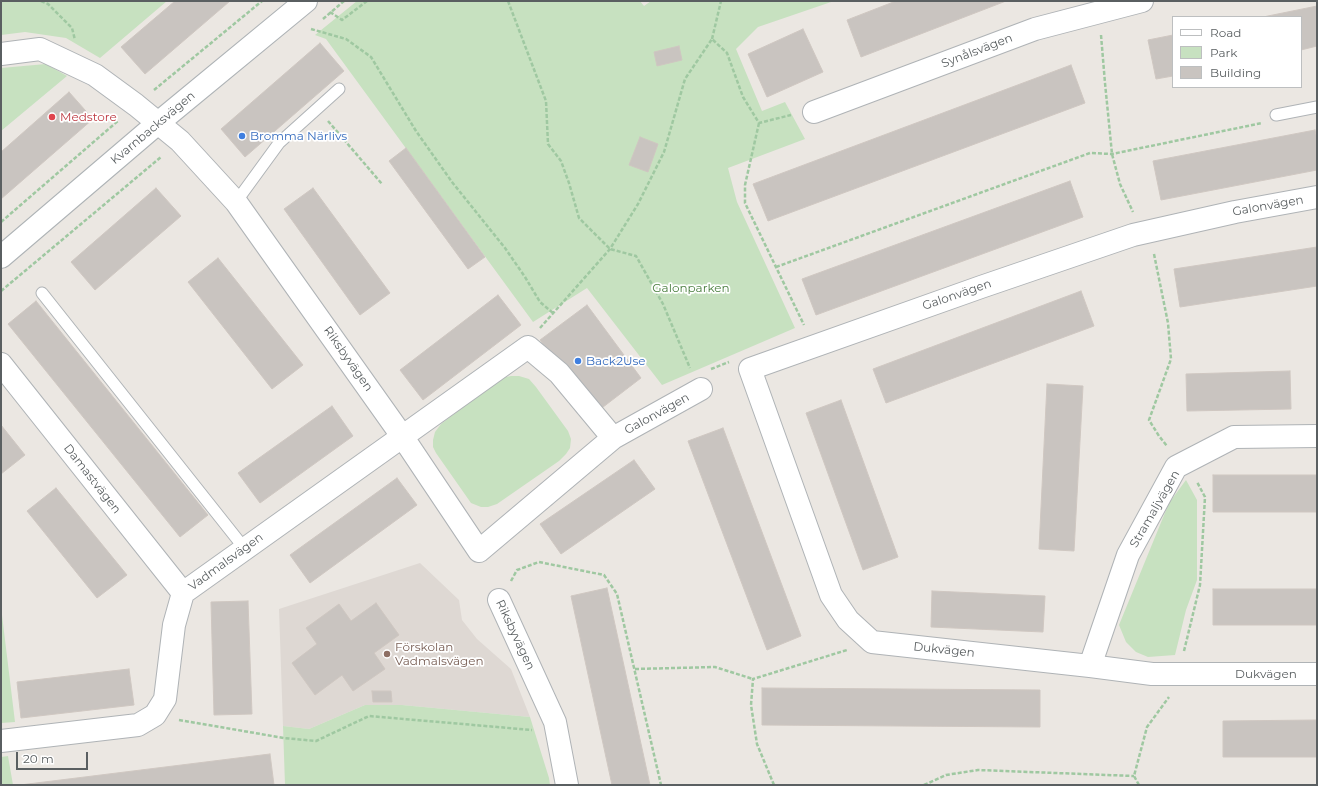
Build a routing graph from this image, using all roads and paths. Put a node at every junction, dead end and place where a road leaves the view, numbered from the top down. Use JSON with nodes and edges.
{"nodes":[{"id":1,"x":40,"y":1,"type":"edge"},
{"id":2,"x":306,"y":1,"type":"edge"},
{"id":3,"x":367,"y":1,"type":"edge"},
{"id":4,"x":508,"y":1,"type":"edge"},
{"id":5,"x":721,"y":1,"type":"edge"},
{"id":6,"x":1142,"y":1,"type":"edge"},
{"id":7,"x":330,"y":12,"type":"dead end"},
{"id":8,"x":311,"y":29,"type":"dead end"},
{"id":9,"x":712,"y":39,"type":"junction"},
{"id":10,"x":75,"y":43,"type":"dead end"},
{"id":11,"x":1,"y":54,"type":"edge"},
{"id":12,"x":338,"y":89,"type":"dead end"},
{"id":13,"x":1317,"y":107,"type":"edge"},
{"id":14,"x":318,"y":108,"type":"junction"},
{"id":15,"x":814,"y":112,"type":"joint"},
{"id":16,"x":1276,"y":115,"type":"joint"},
{"id":17,"x":158,"y":123,"type":"junction"},
{"id":18,"x":759,"y":123,"type":"junction"},
{"id":19,"x":382,"y":184,"type":"dead end"},
{"id":20,"x":1317,"y":197,"type":"edge"},
{"id":21,"x":236,"y":202,"type":"junction"},
{"id":22,"x":610,"y":249,"type":"junction"},
{"id":23,"x":1,"y":257,"type":"edge"},
{"id":24,"x":776,"y":267,"type":"junction"},
{"id":25,"x":42,"y":293,"type":"dead end"},
{"id":26,"x":553,"y":313,"type":"junction"},
{"id":27,"x":814,"y":346,"type":"junction"},
{"id":28,"x":528,"y":347,"type":"junction"},
{"id":29,"x":1,"y":364,"type":"edge"},
{"id":30,"x":691,"y":369,"type":"dead end"},
{"id":31,"x":701,"y":389,"type":"dead end"},
{"id":32,"x":402,"y":436,"type":"junction"},
{"id":33,"x":1317,"y":436,"type":"edge"},
{"id":34,"x":613,"y":438,"type":"junction"},
{"id":35,"x":1183,"y":464,"type":"junction"},
{"id":36,"x":245,"y":549,"type":"junction"},
{"id":37,"x":479,"y":551,"type":"joint"},
{"id":38,"x":183,"y":593,"type":"junction"},
{"id":39,"x":499,"y":600,"type":"joint"},
{"id":40,"x":872,"y":642,"type":"junction"},
{"id":41,"x":1090,"y":666,"type":"junction"},
{"id":42,"x":635,"y":670,"type":"junction"},
{"id":43,"x":1180,"y":674,"type":"junction"},
{"id":44,"x":1317,"y":674,"type":"edge"},
{"id":45,"x":753,"y":679,"type":"junction"},
{"id":46,"x":155,"y":715,"type":"junction"},
{"id":47,"x":557,"y":732,"type":"junction"},
{"id":48,"x":1,"y":741,"type":"edge"},
{"id":49,"x":1134,"y":776,"type":"junction"},
{"id":50,"x":567,"y":785,"type":"edge"},
{"id":51,"x":661,"y":785,"type":"edge"},
{"id":52,"x":774,"y":785,"type":"edge"},
{"id":53,"x":924,"y":785,"type":"edge"},
{"id":54,"x":1139,"y":785,"type":"edge"}],
"edges":[{"from":1,"to":10,"type":"path"},
{"from":2,"to":17,"type":"street","name":"Kvarnbacksvägen"},
{"from":3,"to":7,"type":"path"},
{"from":4,"to":22,"type":"path"},
{"from":5,"to":9,"type":"path"},
{"from":6,"to":15,"type":"street","name":"Synålsvägen"},
{"from":8,"to":26,"type":"path"},
{"from":9,"to":18,"type":"path"},
{"from":9,"to":22,"type":"path"},
{"from":11,"to":17,"type":"street","name":"Riksbyvägen"},
{"from":12,"to":14,"type":"lane"},
{"from":13,"to":16,"type":"lane"},
{"from":14,"to":19,"type":"path"},
{"from":14,"to":21,"type":"lane"},
{"from":15,"to":18,"type":"path"},
{"from":16,"to":24,"type":"path"},
{"from":17,"to":21,"type":"street","name":"Riksbyvägen"},
{"from":17,"to":23,"type":"street","name":"Kvarnbacksvägen"},
{"from":18,"to":24,"type":"path"},
{"from":20,"to":27,"type":"street","name":"Galonvägen"},
{"from":21,"to":32,"type":"street","name":"Riksbyvägen"},
{"from":22,"to":26,"type":"path"},
{"from":22,"to":30,"type":"path"},
{"from":24,"to":27,"type":"path"},
{"from":25,"to":36,"type":"lane"},
{"from":26,"to":28,"type":"path"},
{"from":27,"to":40,"type":"street","name":"Galonvägen"},
{"from":28,"to":32,"type":"street"},
{"from":28,"to":34,"type":"street","name":"Galonvägen"},
{"from":29,"to":38,"type":"street","name":"Damastvägen"},
{"from":31,"to":34,"type":"street","name":"Galonvägen"},
{"from":32,"to":36,"type":"street","name":"Vadmalsvägen"},
{"from":32,"to":37,"type":"street","name":"Riksbyvägen"},
{"from":33,"to":35,"type":"street","name":"Stramaljvägen"},
{"from":34,"to":37,"type":"street","name":"Galonvägen"},
{"from":35,"to":41,"type":"street","name":"Stramaljvägen"},
{"from":35,"to":43,"type":"path"},
{"from":36,"to":38,"type":"street","name":"Vadmalsvägen"},
{"from":38,"to":46,"type":"street","name":"Vadmalsvägen"},
{"from":39,"to":42,"type":"path"},
{"from":39,"to":47,"type":"street","name":"Riksbyvägen"},
{"from":40,"to":41,"type":"street","name":"Dukvägen"},
{"from":40,"to":45,"type":"path"},
{"from":41,"to":43,"type":"street","name":"Dukvägen"},
{"from":42,"to":45,"type":"path"},
{"from":42,"to":51,"type":"path"},
{"from":43,"to":44,"type":"street","name":"Dukvägen"},
{"from":43,"to":49,"type":"path"},
{"from":45,"to":52,"type":"path"},
{"from":46,"to":47,"type":"path"},
{"from":46,"to":48,"type":"street"},
{"from":47,"to":50,"type":"street","name":"Riksbyvägen"},
{"from":49,"to":53,"type":"path"},
{"from":49,"to":54,"type":"path"}]}
